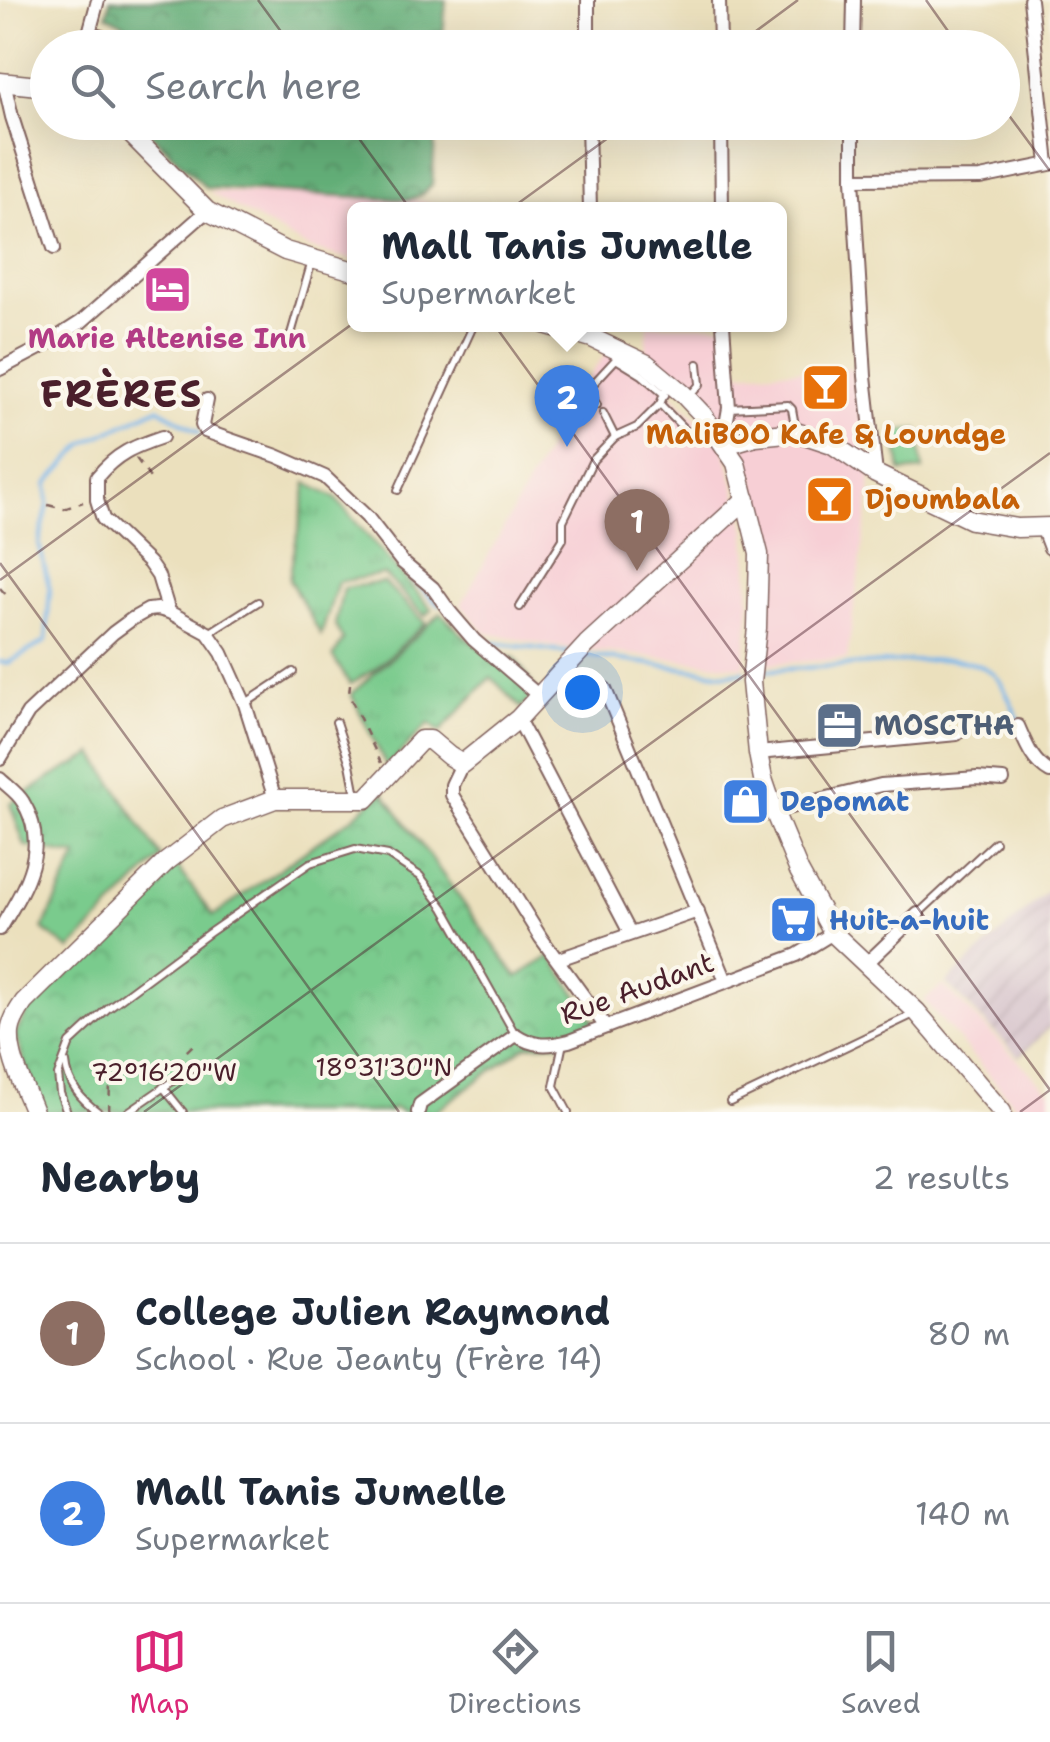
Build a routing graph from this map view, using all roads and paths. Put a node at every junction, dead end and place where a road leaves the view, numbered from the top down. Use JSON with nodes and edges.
{"nodes":[{"id":1,"x":98,"y":0,"type":"edge"},
{"id":2,"x":588,"y":0,"type":"edge"},
{"id":3,"x":718,"y":0,"type":"edge"},
{"id":4,"x":854,"y":0,"type":"edge"},
{"id":5,"x":1030,"y":0,"type":"edge"},
{"id":6,"x":90,"y":30,"type":"edge"},
{"id":7,"x":588,"y":30,"type":"edge"},
{"id":8,"x":719,"y":30,"type":"edge"},
{"id":9,"x":853,"y":30,"type":"edge"},
{"id":10,"x":2,"y":82,"type":"edge"},
{"id":11,"x":30,"y":85,"type":"edge"},
{"id":12,"x":137,"y":140,"type":"edge"},
{"id":13,"x":588,"y":140,"type":"edge"},
{"id":14,"x":721,"y":140,"type":"edge"},
{"id":15,"x":853,"y":140,"type":"edge"},
{"id":16,"x":1049,"y":167,"type":"edge"},
{"id":17,"x":853,"y":178,"type":"junction"},
{"id":18,"x":590,"y":202,"type":"edge"},
{"id":19,"x":722,"y":202,"type":"edge"},
{"id":20,"x":206,"y":210,"type":"junction"},
{"id":21,"x":54,"y":248,"type":"dead end"},
{"id":22,"x":312,"y":259,"type":"junction"},
{"id":23,"x":347,"y":269,"type":"edge"},
{"id":24,"x":470,"y":332,"type":"edge"},
{"id":25,"x":593,"y":332,"type":"edge"},
{"id":26,"x":723,"y":332,"type":"edge"},
{"id":27,"x":289,"y":342,"type":"dead end"},
{"id":28,"x":618,"y":354,"type":"junction"},
{"id":29,"x":698,"y":364,"type":"dead end"},
{"id":30,"x":0,"y":369,"type":"edge"},
{"id":31,"x":667,"y":388,"type":"junction"},
{"id":32,"x":688,"y":399,"type":"junction"},
{"id":33,"x":207,"y":400,"type":"dead end"},
{"id":34,"x":660,"y":404,"type":"junction"},
{"id":35,"x":597,"y":405,"type":"dead end"},
{"id":36,"x":728,"y":408,"type":"junction"},
{"id":37,"x":603,"y":412,"type":"dead end"},
{"id":38,"x":709,"y":422,"type":"junction"},
{"id":39,"x":796,"y":432,"type":"junction"},
{"id":40,"x":162,"y":437,"type":"dead end"},
{"id":41,"x":616,"y":438,"type":"junction"},
{"id":42,"x":725,"y":443,"type":"junction"},
{"id":43,"x":130,"y":448,"type":"junction"},
{"id":44,"x":876,"y":474,"type":"junction"},
{"id":45,"x":150,"y":478,"type":"dead end"},
{"id":46,"x":398,"y":490,"type":"dead end"},
{"id":47,"x":96,"y":493,"type":"junction"},
{"id":48,"x":746,"y":499,"type":"junction"},
{"id":49,"x":48,"y":505,"type":"dead end"},
{"id":50,"x":1046,"y":527,"type":"edge"},
{"id":51,"x":1050,"y":548,"type":"edge"},
{"id":52,"x":0,"y":588,"type":"edge"},
{"id":53,"x":8,"y":597,"type":"dead end"},
{"id":54,"x":258,"y":602,"type":"dead end"},
{"id":55,"x":520,"y":606,"type":"dead end"},
{"id":56,"x":170,"y":612,"type":"junction"},
{"id":57,"x":208,"y":633,"type":"junction"},
{"id":58,"x":293,"y":672,"type":"dead end"},
{"id":59,"x":350,"y":684,"type":"dead end"},
{"id":60,"x":606,"y":688,"type":"dead end"},
{"id":61,"x":539,"y":696,"type":"junction"},
{"id":62,"x":245,"y":704,"type":"junction"},
{"id":63,"x":518,"y":719,"type":"junction"},
{"id":64,"x":336,"y":722,"type":"dead end"},
{"id":65,"x":1018,"y":726,"type":"dead end"},
{"id":66,"x":956,"y":734,"type":"dead end"},
{"id":67,"x":758,"y":752,"type":"junction"},
{"id":68,"x":0,"y":759,"type":"edge"},
{"id":69,"x":462,"y":764,"type":"junction"},
{"id":70,"x":1050,"y":772,"type":"edge"},
{"id":71,"x":388,"y":778,"type":"junction"},
{"id":72,"x":0,"y":779,"type":"edge"},
{"id":73,"x":1003,"y":780,"type":"dead end"},
{"id":74,"x":275,"y":800,"type":"junction"},
{"id":75,"x":358,"y":801,"type":"junction"},
{"id":76,"x":774,"y":811,"type":"junction"},
{"id":77,"x":995,"y":842,"type":"dead end"},
{"id":78,"x":698,"y":911,"type":"junction"},
{"id":79,"x":918,"y":914,"type":"joint"},
{"id":80,"x":0,"y":930,"type":"edge"},
{"id":81,"x":630,"y":933,"type":"junction"},
{"id":82,"x":833,"y":933,"type":"junction"},
{"id":83,"x":559,"y":959,"type":"junction"},
{"id":84,"x":866,"y":964,"type":"junction"},
{"id":85,"x":726,"y":982,"type":"junction"},
{"id":86,"x":917,"y":1012,"type":"junction"},
{"id":87,"x":606,"y":1027,"type":"junction"},
{"id":88,"x":516,"y":1035,"type":"junction"},
{"id":89,"x":562,"y":1043,"type":"junction"},
{"id":90,"x":193,"y":1045,"type":"dead end"},
{"id":91,"x":66,"y":1056,"type":"junction"},
{"id":92,"x":182,"y":1056,"type":"dead end"},
{"id":93,"x":192,"y":1067,"type":"dead end"},
{"id":94,"x":110,"y":1083,"type":"dead end"},
{"id":95,"x":163,"y":1087,"type":"junction"},
{"id":96,"x":730,"y":1102,"type":"dead end"},
{"id":97,"x":34,"y":1112,"type":"edge"},
{"id":98,"x":67,"y":1112,"type":"edge"},
{"id":99,"x":98,"y":1112,"type":"edge"},
{"id":100,"x":109,"y":1112,"type":"edge"},
{"id":101,"x":128,"y":1112,"type":"edge"},
{"id":102,"x":182,"y":1112,"type":"edge"},
{"id":103,"x":418,"y":1112,"type":"edge"},
{"id":104,"x":568,"y":1112,"type":"edge"},
{"id":105,"x":1002,"y":1112,"type":"edge"}],
"edges":[{"from":1,"to":6,"type":"street"},
{"from":2,"to":7,"type":"street"},
{"from":3,"to":8,"type":"street"},
{"from":4,"to":9,"type":"street"},
{"from":5,"to":16,"type":"street"},
{"from":10,"to":11,"type":"street"},
{"from":10,"to":21,"type":"street"},
{"from":12,"to":20,"type":"street"},
{"from":13,"to":18,"type":"street"},
{"from":14,"to":19,"type":"street"},
{"from":15,"to":17,"type":"street"},
{"from":16,"to":17,"type":"street"},
{"from":17,"to":44,"type":"street"},
{"from":20,"to":22,"type":"street"},
{"from":20,"to":30,"type":"street"},
{"from":22,"to":23,"type":"street"},
{"from":22,"to":27,"type":"lane"},
{"from":24,"to":46,"type":"lane"},
{"from":25,"to":28,"type":"street"},
{"from":26,"to":36,"type":"street"},
{"from":28,"to":31,"type":"street"},
{"from":28,"to":35,"type":"lane"},
{"from":29,"to":32,"type":"lane"},
{"from":31,"to":32,"type":"street"},
{"from":31,"to":34,"type":"lane"},
{"from":32,"to":38,"type":"street"},
{"from":33,"to":61,"type":"street"},
{"from":34,"to":38,"type":"lane"},
{"from":34,"to":41,"type":"lane"},
{"from":36,"to":39,"type":"lane"},
{"from":36,"to":42,"type":"street"},
{"from":37,"to":41,"type":"lane"},
{"from":38,"to":42,"type":"street"},
{"from":39,"to":42,"type":"street"},
{"from":39,"to":44,"type":"street"},
{"from":40,"to":43,"type":"street"},
{"from":41,"to":55,"type":"lane"},
{"from":42,"to":48,"type":"street"},
{"from":43,"to":45,"type":"path"},
{"from":43,"to":47,"type":"street"},
{"from":44,"to":50,"type":"street"},
{"from":47,"to":49,"type":"path"},
{"from":47,"to":56,"type":"street"},
{"from":48,"to":61,"type":"street"},
{"from":48,"to":67,"type":"street"},
{"from":50,"to":51,"type":"street"},
{"from":52,"to":53,"type":"path"},
{"from":54,"to":57,"type":"lane"},
{"from":56,"to":57,"type":"street"},
{"from":56,"to":68,"type":"street"},
{"from":57,"to":62,"type":"street"},
{"from":58,"to":62,"type":"lane"},
{"from":59,"to":71,"type":"path"},
{"from":60,"to":78,"type":"street"},
{"from":61,"to":63,"type":"street"},
{"from":62,"to":74,"type":"street"},
{"from":63,"to":69,"type":"street"},
{"from":63,"to":81,"type":"street"},
{"from":64,"to":75,"type":"lane"},
{"from":65,"to":70,"type":"street"},
{"from":66,"to":67,"type":"street"},
{"from":67,"to":76,"type":"street"},
{"from":69,"to":71,"type":"street"},
{"from":69,"to":83,"type":"street"},
{"from":71,"to":75,"type":"street"},
{"from":72,"to":80,"type":"street"},
{"from":73,"to":76,"type":"street"},
{"from":74,"to":75,"type":"street"},
{"from":74,"to":97,"type":"street"},
{"from":76,"to":82,"type":"street"},
{"from":77,"to":79,"type":"lane"},
{"from":78,"to":81,"type":"street"},
{"from":78,"to":85,"type":"street"},
{"from":79,"to":84,"type":"street"},
{"from":81,"to":83,"type":"street"},
{"from":82,"to":84,"type":"street"},
{"from":82,"to":85,"type":"street","name":"Rue Audant"},
{"from":83,"to":87,"type":"street"},
{"from":84,"to":86,"type":"street"},
{"from":85,"to":87,"type":"street","name":"Rue Audant"},
{"from":86,"to":96,"type":"lane"},
{"from":86,"to":105,"type":"street"},
{"from":87,"to":89,"type":"street","name":"Rue Audant"},
{"from":88,"to":89,"type":"street","name":"Rue Audant"},
{"from":88,"to":91,"type":"lane"},
{"from":88,"to":103,"type":"street"},
{"from":89,"to":104,"type":"lane"},
{"from":90,"to":92,"type":"path"},
{"from":91,"to":98,"type":"lane"},
{"from":91,"to":99,"type":"lane"},
{"from":93,"to":95,"type":"lane"},
{"from":94,"to":100,"type":"path"},
{"from":95,"to":101,"type":"lane"},
{"from":95,"to":102,"type":"lane"}]}
